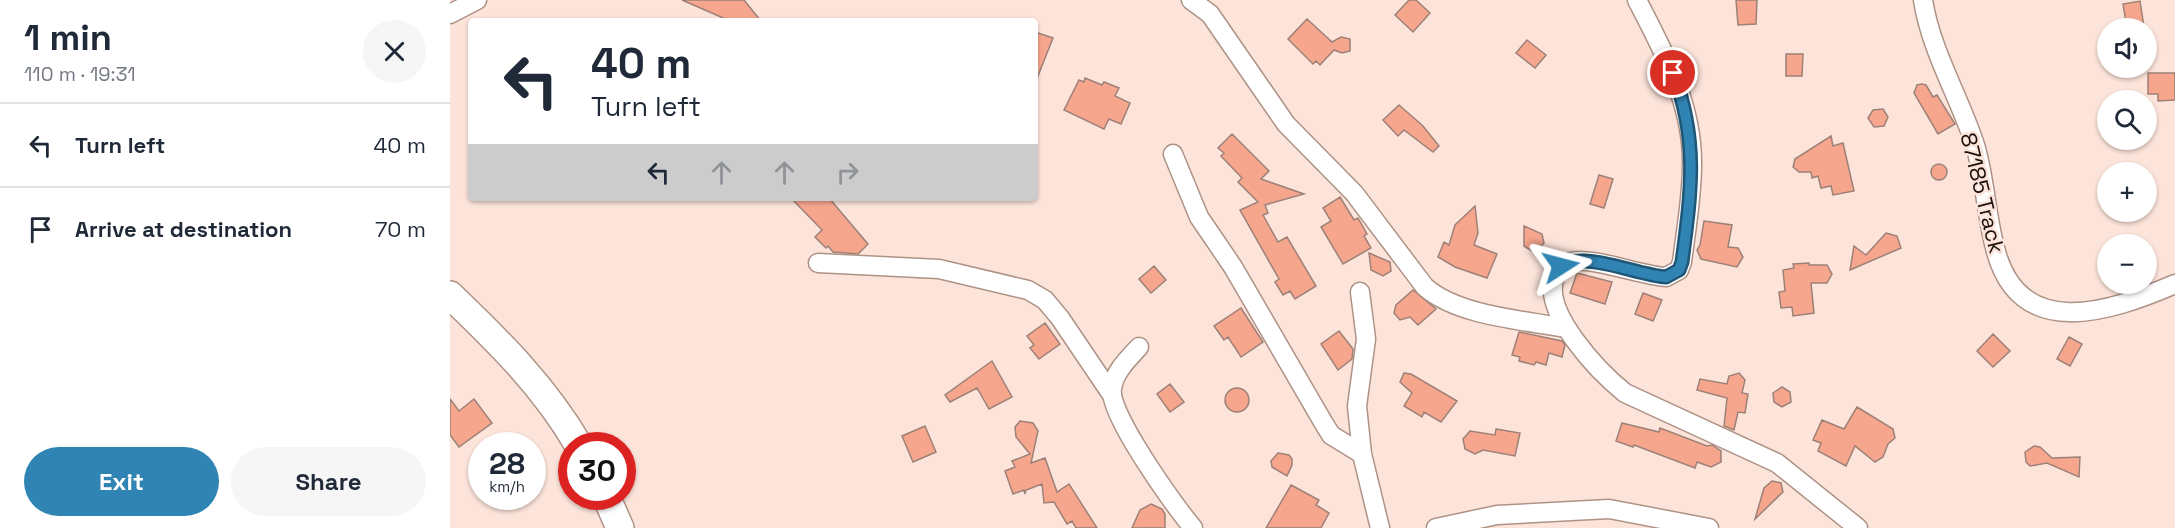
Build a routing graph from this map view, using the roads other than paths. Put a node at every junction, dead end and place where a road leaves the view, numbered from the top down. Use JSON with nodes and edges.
{"nodes":[{"id":1,"x":477,"y":0,"type":"edge"},
{"id":2,"x":1191,"y":0,"type":"edge"},
{"id":3,"x":1637,"y":0,"type":"edge"},
{"id":4,"x":1923,"y":0,"type":"edge"},
{"id":5,"x":450,"y":14,"type":"edge"},
{"id":6,"x":1173,"y":154,"type":"dead end"},
{"id":7,"x":819,"y":263,"type":"dead end"},
{"id":8,"x":2175,"y":285,"type":"edge"},
{"id":9,"x":1360,"y":292,"type":"dead end"},
{"id":10,"x":450,"y":295,"type":"edge"},
{"id":11,"x":1566,"y":328,"type":"junction"},
{"id":12,"x":1139,"y":347,"type":"dead end"},
{"id":13,"x":1112,"y":395,"type":"junction"},
{"id":14,"x":570,"y":432,"type":"edge"},
{"id":15,"x":1362,"y":454,"type":"junction"},
{"id":16,"x":612,"y":510,"type":"edge"},
{"id":17,"x":620,"y":528,"type":"edge"},
{"id":18,"x":1193,"y":528,"type":"edge"},
{"id":19,"x":1380,"y":528,"type":"edge"},
{"id":20,"x":1436,"y":528,"type":"edge"},
{"id":21,"x":1709,"y":528,"type":"edge"},
{"id":22,"x":1858,"y":528,"type":"edge"}],
"edges":[{"from":1,"to":5,"type":"street"},
{"from":2,"to":11,"type":"street"},
{"from":3,"to":11,"type":"street"},
{"from":4,"to":8,"type":"street","name":"87185 Track"},
{"from":6,"to":15,"type":"street"},
{"from":7,"to":13,"type":"street"},
{"from":9,"to":15,"type":"street"},
{"from":10,"to":14,"type":"main road"},
{"from":11,"to":22,"type":"street"},
{"from":12,"to":13,"type":"street"},
{"from":13,"to":18,"type":"street"},
{"from":15,"to":19,"type":"street"},
{"from":16,"to":17,"type":"main road"},
{"from":20,"to":21,"type":"street"}]}
